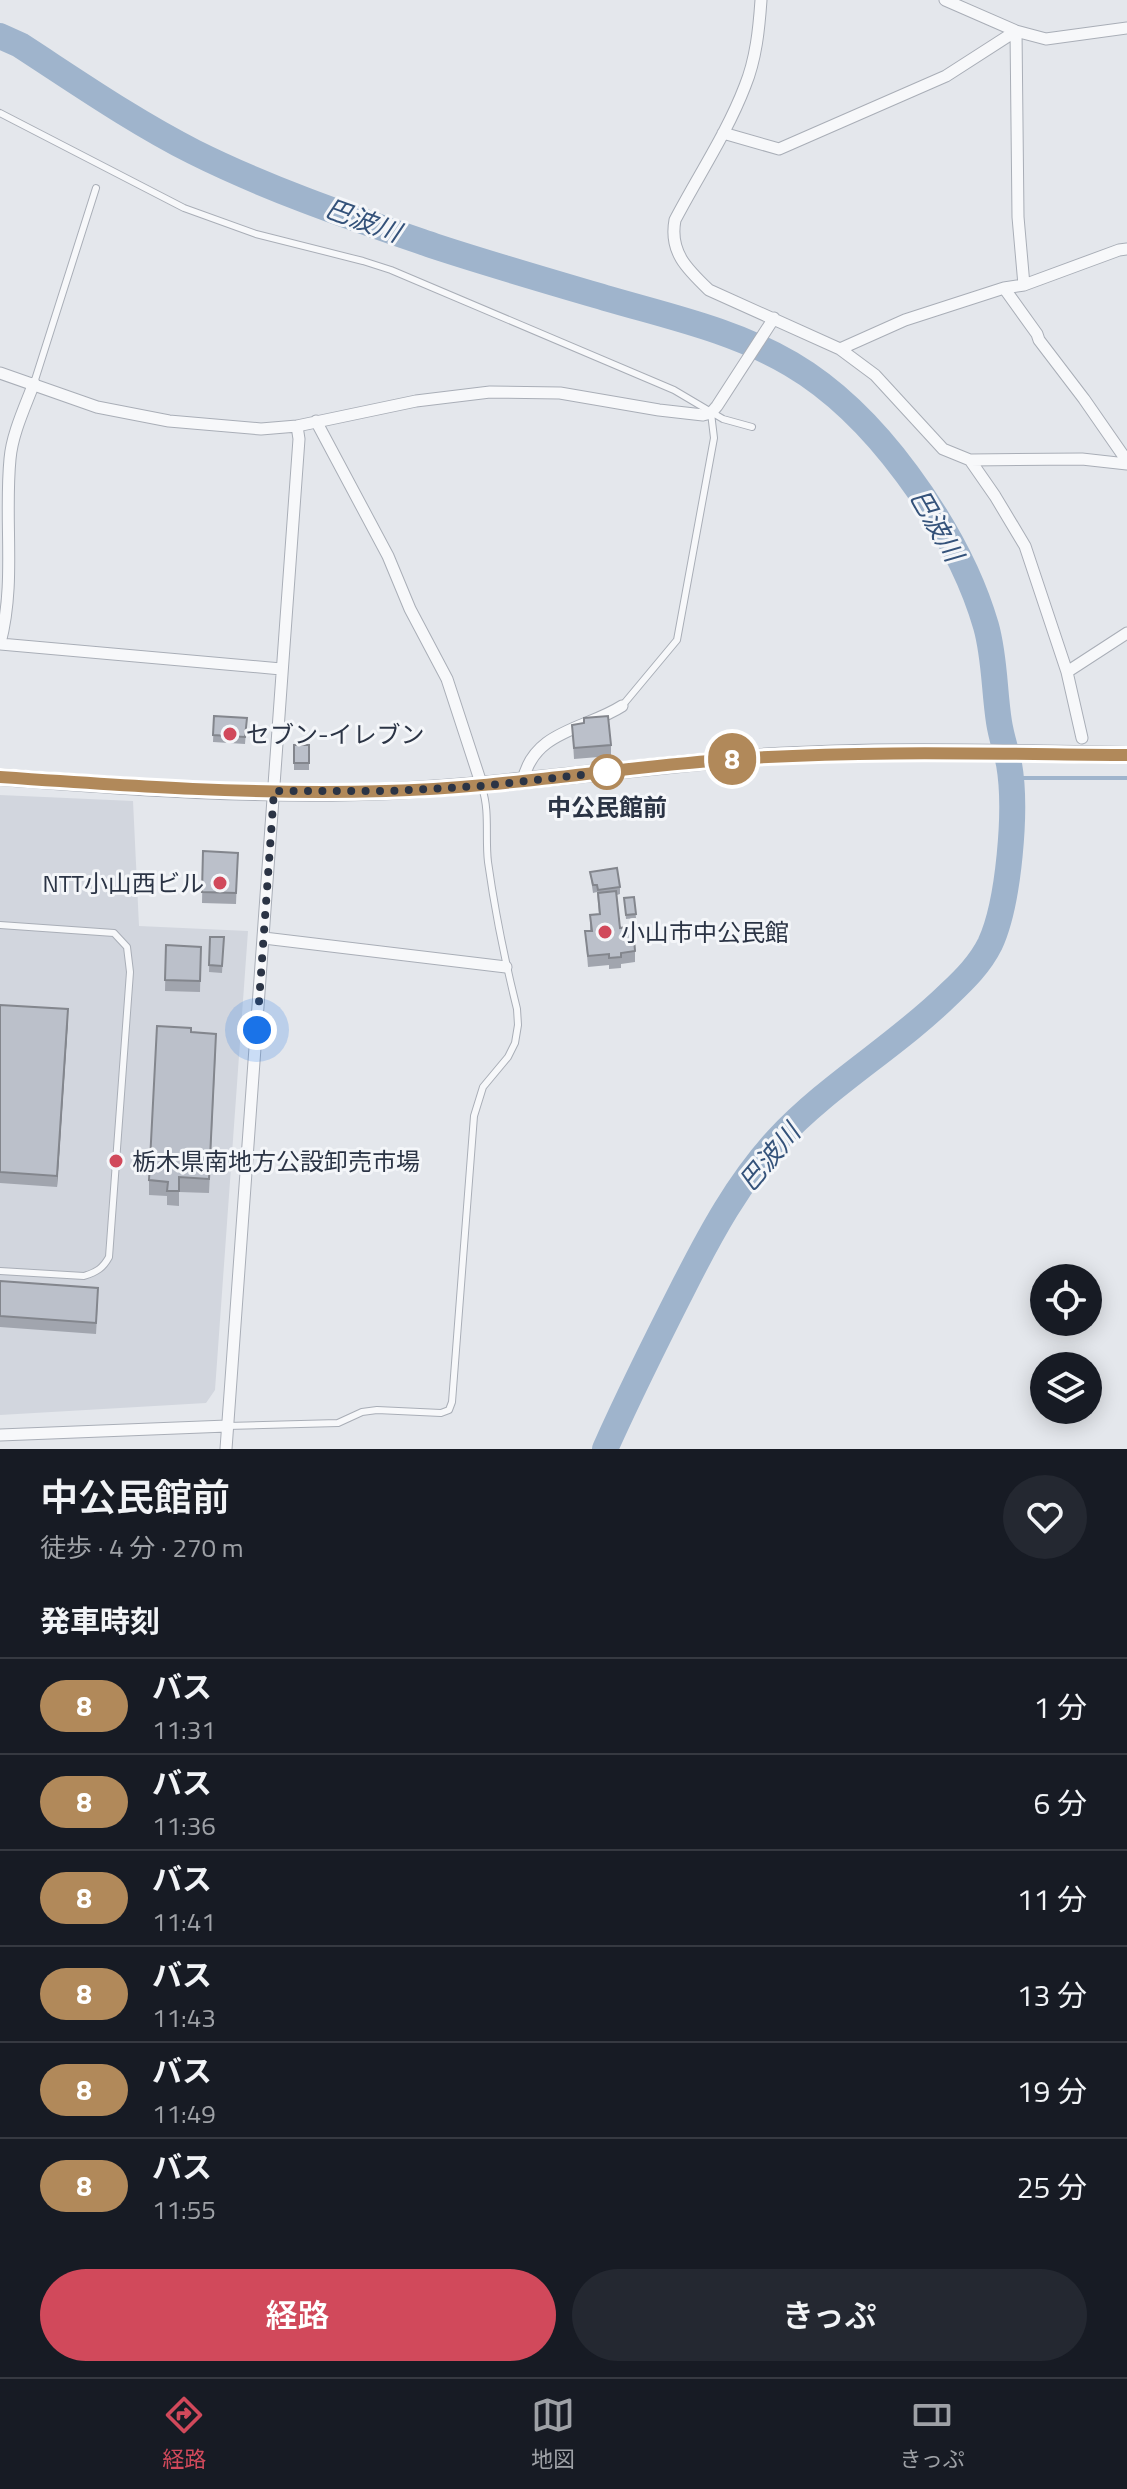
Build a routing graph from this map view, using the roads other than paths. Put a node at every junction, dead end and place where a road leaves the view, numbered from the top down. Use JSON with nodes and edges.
{"nodes":[{"id":1,"x":761,"y":0,"type":"edge"},
{"id":2,"x":945,"y":0,"type":"edge"},
{"id":3,"x":1127,"y":28,"type":"edge"},
{"id":4,"x":1016,"y":31,"type":"junction"},
{"id":5,"x":0,"y":113,"type":"edge"},
{"id":6,"x":723,"y":133,"type":"junction"},
{"id":7,"x":96,"y":188,"type":"dead end"},
{"id":8,"x":1127,"y":249,"type":"edge"},
{"id":9,"x":1024,"y":285,"type":"junction"},
{"id":10,"x":1004,"y":288,"type":"junction"},
{"id":11,"x":772,"y":321,"type":"junction"},
{"id":12,"x":840,"y":349,"type":"junction"},
{"id":13,"x":0,"y":373,"type":"edge"},
{"id":14,"x":34,"y":383,"type":"junction"},
{"id":15,"x":714,"y":409,"type":"junction"},
{"id":16,"x":316,"y":421,"type":"junction"},
{"id":17,"x":297,"y":426,"type":"junction"},
{"id":18,"x":752,"y":427,"type":"dead end"},
{"id":19,"x":5,"y":456,"type":"edge"},
{"id":20,"x":970,"y":460,"type":"junction"},
{"id":21,"x":1127,"y":462,"type":"edge"},
{"id":22,"x":4,"y":533,"type":"edge"},
{"id":23,"x":1127,"y":633,"type":"edge"},
{"id":24,"x":0,"y":644,"type":"edge"},
{"id":25,"x":281,"y":669,"type":"junction"},
{"id":26,"x":1067,"y":672,"type":"junction"},
{"id":27,"x":622,"y":706,"type":"joint"},
{"id":28,"x":1082,"y":738,"type":"dead end"},
{"id":29,"x":1127,"y":755,"type":"edge"},
{"id":30,"x":0,"y":777,"type":"edge"},
{"id":31,"x":523,"y":781,"type":"junction"},
{"id":32,"x":482,"y":786,"type":"junction"},
{"id":33,"x":274,"y":791,"type":"junction"},
{"id":34,"x":0,"y":925,"type":"edge"},
{"id":35,"x":264,"y":938,"type":"junction"},
{"id":36,"x":506,"y":967,"type":"junction"},
{"id":37,"x":0,"y":1271,"type":"edge"},
{"id":38,"x":227,"y":1426,"type":"junction"},
{"id":39,"x":0,"y":1435,"type":"edge"},
{"id":40,"x":226,"y":1449,"type":"edge"}],
"edges":[{"from":1,"to":6,"type":"street"},
{"from":2,"to":4,"type":"street"},
{"from":3,"to":4,"type":"street"},
{"from":4,"to":6,"type":"street"},
{"from":4,"to":9,"type":"street"},
{"from":5,"to":15,"type":"lane"},
{"from":6,"to":11,"type":"street"},
{"from":7,"to":14,"type":"lane"},
{"from":8,"to":9,"type":"street"},
{"from":9,"to":10,"type":"street"},
{"from":10,"to":12,"type":"street"},
{"from":10,"to":21,"type":"street"},
{"from":11,"to":12,"type":"street"},
{"from":11,"to":15,"type":"street"},
{"from":12,"to":20,"type":"street"},
{"from":13,"to":14,"type":"street"},
{"from":14,"to":17,"type":"street"},
{"from":14,"to":19,"type":"street"},
{"from":15,"to":16,"type":"street"},
{"from":15,"to":18,"type":"lane"},
{"from":15,"to":27,"type":"lane"},
{"from":16,"to":17,"type":"street"},
{"from":16,"to":32,"type":"street"},
{"from":17,"to":25,"type":"street"},
{"from":19,"to":22,"type":"street"},
{"from":20,"to":21,"type":"street"},
{"from":20,"to":26,"type":"street"},
{"from":22,"to":24,"type":"street"},
{"from":23,"to":26,"type":"street"},
{"from":24,"to":25,"type":"street"},
{"from":25,"to":33,"type":"street"},
{"from":26,"to":28,"type":"street"},
{"from":27,"to":31,"type":"street"},
{"from":29,"to":31,"type":"main road"},
{"from":30,"to":33,"type":"main road"},
{"from":31,"to":32,"type":"main road"},
{"from":32,"to":33,"type":"main road"},
{"from":32,"to":36,"type":"lane"},
{"from":33,"to":35,"type":"street"},
{"from":34,"to":37,"type":"lane"},
{"from":35,"to":36,"type":"street"},
{"from":35,"to":38,"type":"street"},
{"from":36,"to":38,"type":"lane"},
{"from":38,"to":39,"type":"street"},
{"from":38,"to":40,"type":"street"}]}
